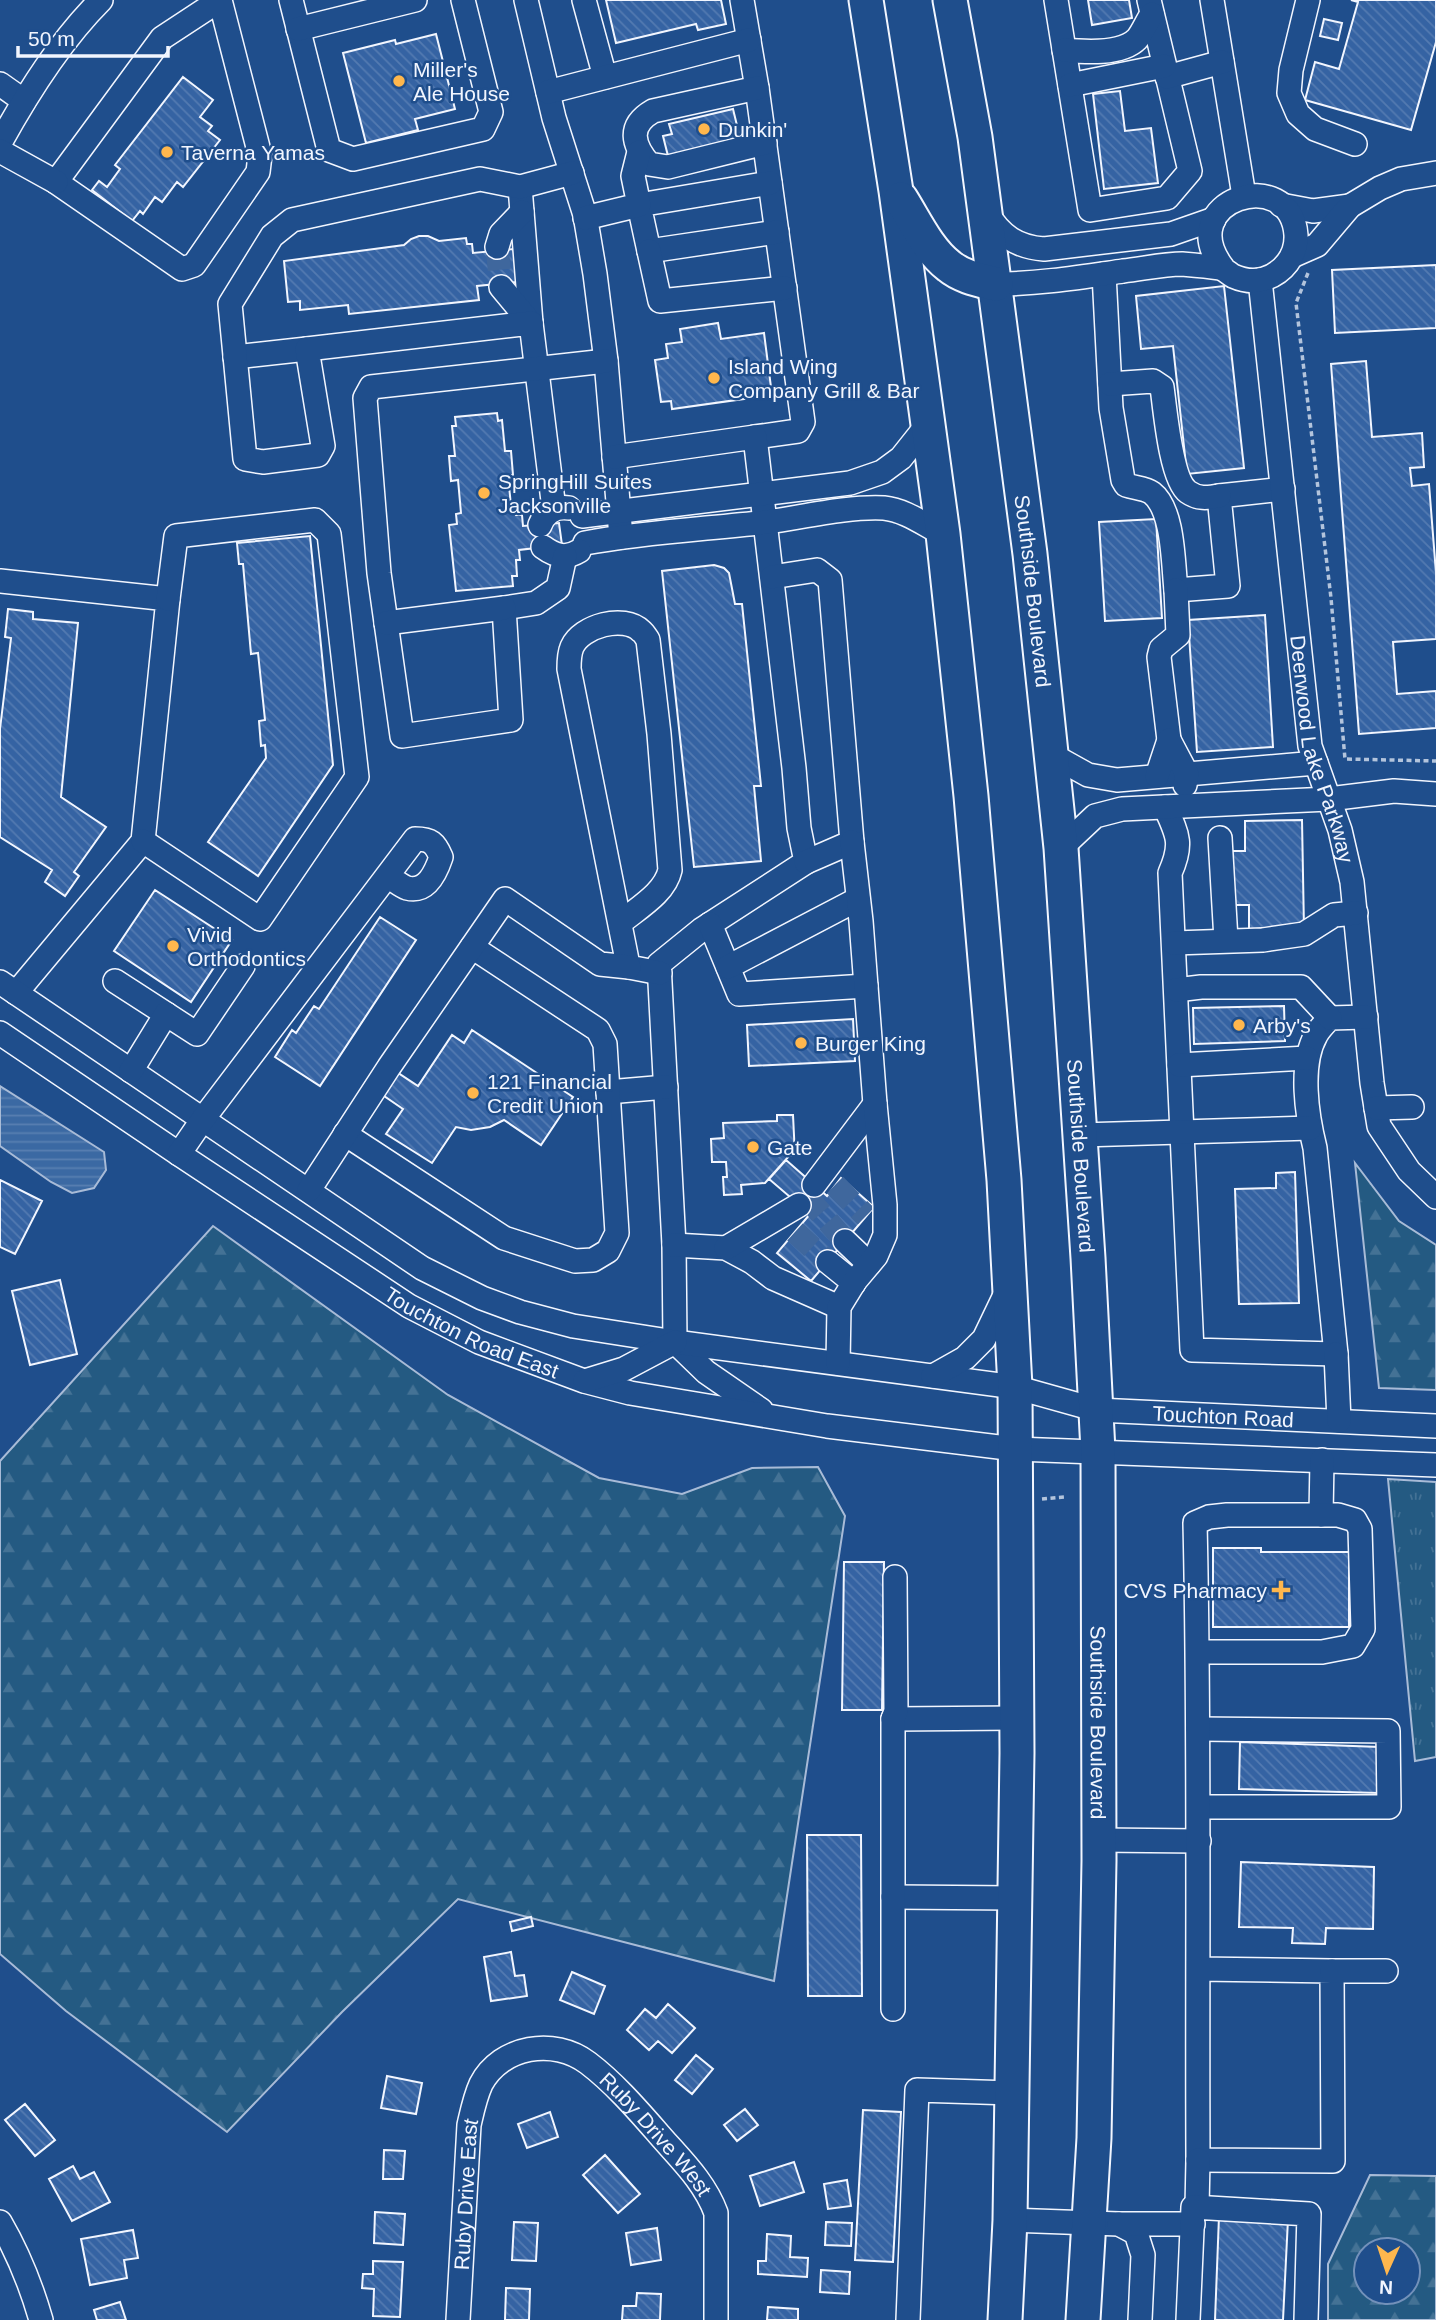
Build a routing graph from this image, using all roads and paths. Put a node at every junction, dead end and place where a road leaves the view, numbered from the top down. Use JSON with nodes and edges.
{"nodes":[{"id":1,"x":101,"y":0,"type":"edge"},
{"id":2,"x":220,"y":0,"type":"edge"},
{"id":3,"x":291,"y":0,"type":"edge"},
{"id":4,"x":415,"y":0,"type":"edge"},
{"id":5,"x":463,"y":0,"type":"edge"},
{"id":6,"x":526,"y":0,"type":"edge"},
{"id":7,"x":584,"y":0,"type":"edge"},
{"id":8,"x":741,"y":0,"type":"edge"},
{"id":9,"x":866,"y":0,"type":"edge"},
{"id":10,"x":950,"y":0,"type":"edge"},
{"id":11,"x":1056,"y":0,"type":"edge"},
{"id":12,"x":1212,"y":0,"type":"edge"},
{"id":13,"x":1308,"y":0,"type":"edge"},
{"id":14,"x":1150,"y":7,"type":"edge"},
{"id":15,"x":298,"y":29,"type":"junction"},
{"id":16,"x":749,"y":40,"type":"junction"},
{"id":17,"x":1064,"y":50,"type":"junction"},
{"id":18,"x":1222,"y":62,"type":"junction"},
{"id":19,"x":1166,"y":71,"type":"junction"},
{"id":20,"x":605,"y":77,"type":"junction"},
{"id":21,"x":0,"y":84,"type":"edge"},
{"id":22,"x":1070,"y":85,"type":"junction"},
{"id":23,"x":757,"y":88,"type":"junction"},
{"id":24,"x":548,"y":92,"type":"junction"},
{"id":25,"x":24,"y":101,"type":"junction"},
{"id":26,"x":0,"y":143,"type":"edge"},
{"id":27,"x":765,"y":143,"type":"junction"},
{"id":28,"x":1355,"y":144,"type":"dead end"},
{"id":29,"x":0,"y":152,"type":"edge"},
{"id":30,"x":639,"y":152,"type":"junction"},
{"id":31,"x":572,"y":173,"type":"junction"},
{"id":32,"x":1436,"y":173,"type":"edge"},
{"id":33,"x":56,"y":182,"type":"junction"},
{"id":34,"x":770,"y":183,"type":"junction"},
{"id":35,"x":520,"y":187,"type":"junction"},
{"id":36,"x":895,"y":191,"type":"junction"},
{"id":37,"x":1244,"y":195,"type":"junction"},
{"id":38,"x":639,"y":205,"type":"junction"},
{"id":39,"x":1281,"y":205,"type":"junction"},
{"id":40,"x":1350,"y":206,"type":"junction"},
{"id":41,"x":985,"y":211,"type":"junction"},
{"id":42,"x":522,"y":212,"type":"junction"},
{"id":43,"x":585,"y":218,"type":"junction"},
{"id":44,"x":1214,"y":219,"type":"junction"},
{"id":45,"x":777,"y":232,"type":"junction"},
{"id":46,"x":497,"y":247,"type":"tunnel mouth"},
{"id":47,"x":649,"y":251,"type":"junction"},
{"id":48,"x":1292,"y":256,"type":"junction"},
{"id":49,"x":1223,"y":268,"type":"junction"},
{"id":50,"x":1312,"y":269,"type":"dead end"},
{"id":51,"x":1104,"y":274,"type":"junction"},
{"id":52,"x":1261,"y":280,"type":"junction"},
{"id":53,"x":996,"y":284,"type":"junction"},
{"id":54,"x":500,"y":287,"type":"tunnel mouth"},
{"id":55,"x":785,"y":288,"type":"junction"},
{"id":56,"x":531,"y":323,"type":"junction"},
{"id":57,"x":307,"y":349,"type":"junction"},
{"id":58,"x":235,"y":357,"type":"junction"},
{"id":59,"x":606,"y":361,"type":"junction"},
{"id":60,"x":537,"y":370,"type":"junction"},
{"id":61,"x":1110,"y":384,"type":"junction"},
{"id":62,"x":928,"y":424,"type":"junction"},
{"id":63,"x":755,"y":438,"type":"junction"},
{"id":64,"x":614,"y":457,"type":"junction"},
{"id":65,"x":1283,"y":489,"type":"junction"},
{"id":66,"x":762,"y":495,"type":"junction"},
{"id":67,"x":1219,"y":496,"type":"junction"},
{"id":68,"x":618,"y":512,"type":"junction"},
{"id":69,"x":583,"y":516,"type":"junction"},
{"id":70,"x":765,"y":522,"type":"junction"},
{"id":71,"x":546,"y":527,"type":"junction"},
{"id":72,"x":943,"y":534,"type":"junction"},
{"id":73,"x":621,"y":537,"type":"junction"},
{"id":74,"x":585,"y":543,"type":"junction"},
{"id":75,"x":565,"y":556,"type":"junction"},
{"id":76,"x":772,"y":577,"type":"junction"},
{"id":77,"x":0,"y":581,"type":"edge"},
{"id":78,"x":1176,"y":590,"type":"junction"},
{"id":79,"x":168,"y":599,"type":"junction"},
{"id":80,"x":504,"y":608,"type":"junction"},
{"id":81,"x":386,"y":624,"type":"junction"},
{"id":82,"x":1169,"y":740,"type":"junction"},
{"id":83,"x":1052,"y":755,"type":"junction"},
{"id":84,"x":1436,"y":761,"type":"edge"},
{"id":85,"x":1316,"y":763,"type":"junction"},
{"id":86,"x":1187,"y":774,"type":"junction"},
{"id":87,"x":1157,"y":776,"type":"junction"},
{"id":88,"x":1436,"y":794,"type":"edge"},
{"id":89,"x":1329,"y":799,"type":"junction"},
{"id":90,"x":1181,"y":806,"type":"junction"},
{"id":91,"x":1178,"y":835,"type":"junction"},
{"id":92,"x":1220,"y":838,"type":"dead end"},
{"id":93,"x":143,"y":841,"type":"junction"},
{"id":94,"x":852,"y":842,"type":"junction"},
{"id":95,"x":1061,"y":848,"type":"junction"},
{"id":96,"x":806,"y":862,"type":"junction"},
{"id":97,"x":387,"y":876,"type":"dead end"},
{"id":98,"x":858,"y":899,"type":"junction"},
{"id":99,"x":1356,"y":914,"type":"junction"},
{"id":100,"x":620,"y":923,"type":"junction"},
{"id":101,"x":710,"y":924,"type":"junction"},
{"id":102,"x":1227,"y":940,"type":"junction"},
{"id":103,"x":1174,"y":943,"type":"junction"},
{"id":104,"x":472,"y":947,"type":"junction"},
{"id":105,"x":243,"y":966,"type":"dead end"},
{"id":106,"x":629,"y":967,"type":"junction"},
{"id":107,"x":728,"y":967,"type":"junction"},
{"id":108,"x":660,"y":973,"type":"junction"},
{"id":109,"x":114,"y":981,"type":"dead end"},
{"id":110,"x":866,"y":986,"type":"junction"},
{"id":111,"x":8,"y":988,"type":"edge"},
{"id":112,"x":1176,"y":990,"type":"junction"},
{"id":113,"x":166,"y":1014,"type":"junction"},
{"id":114,"x":1366,"y":1017,"type":"junction"},
{"id":115,"x":1330,"y":1018,"type":"junction"},
{"id":116,"x":0,"y":1033,"type":"edge"},
{"id":117,"x":1307,"y":1058,"type":"junction"},
{"id":118,"x":1179,"y":1065,"type":"junction"},
{"id":119,"x":131,"y":1071,"type":"junction"},
{"id":120,"x":666,"y":1087,"type":"junction"},
{"id":121,"x":608,"y":1092,"type":"junction"},
{"id":122,"x":875,"y":1104,"type":"junction"},
{"id":123,"x":1412,"y":1107,"type":"dead end"},
{"id":124,"x":1376,"y":1108,"type":"junction"},
{"id":125,"x":203,"y":1119,"type":"junction"},
{"id":126,"x":1310,"y":1128,"type":"junction"},
{"id":127,"x":1182,"y":1130,"type":"junction"},
{"id":128,"x":345,"y":1134,"type":"junction"},
{"id":129,"x":1081,"y":1135,"type":"junction"},
{"id":130,"x":178,"y":1154,"type":"junction"},
{"id":131,"x":824,"y":1181,"type":"dead end"},
{"id":132,"x":309,"y":1190,"type":"junction"},
{"id":133,"x":1436,"y":1197,"type":"edge"},
{"id":134,"x":866,"y":1216,"type":"tunnel mouth"},
{"id":135,"x":791,"y":1218,"type":"dead end"},
{"id":136,"x":885,"y":1235,"type":"junction"},
{"id":137,"x":845,"y":1241,"type":"tunnel mouth"},
{"id":138,"x":674,"y":1245,"type":"junction"},
{"id":139,"x":726,"y":1248,"type":"junction"},
{"id":140,"x":828,"y":1262,"type":"tunnel mouth"},
{"id":141,"x":869,"y":1264,"type":"junction"},
{"id":142,"x":854,"y":1283,"type":"junction"},
{"id":143,"x":1010,"y":1286,"type":"junction"},
{"id":144,"x":839,"y":1307,"type":"junction"},
{"id":145,"x":675,"y":1342,"type":"junction"},
{"id":146,"x":1336,"y":1354,"type":"junction"},
{"id":147,"x":838,"y":1363,"type":"junction"},
{"id":148,"x":933,"y":1376,"type":"junction"},
{"id":149,"x":584,"y":1381,"type":"junction"},
{"id":150,"x":1015,"y":1387,"type":"junction"},
{"id":151,"x":1097,"y":1410,"type":"junction"},
{"id":152,"x":769,"y":1416,"type":"junction"},
{"id":153,"x":1339,"y":1421,"type":"junction"},
{"id":154,"x":1436,"y":1426,"type":"edge"},
{"id":155,"x":1015,"y":1449,"type":"junction"},
{"id":156,"x":1098,"y":1451,"type":"junction"},
{"id":157,"x":1322,"y":1460,"type":"junction"},
{"id":158,"x":1436,"y":1465,"type":"edge"},
{"id":159,"x":1065,"y":1497,"type":"dead end"},
{"id":160,"x":1042,"y":1499,"type":"dead end"},
{"id":161,"x":1321,"y":1515,"type":"junction"},
{"id":162,"x":895,"y":1577,"type":"dead end"},
{"id":163,"x":1198,"y":1652,"type":"junction"},
{"id":164,"x":1017,"y":1718,"type":"junction"},
{"id":165,"x":892,"y":1720,"type":"junction"},
{"id":166,"x":1198,"y":1729,"type":"junction"},
{"id":167,"x":1199,"y":1807,"type":"junction"},
{"id":168,"x":1099,"y":1840,"type":"junction"},
{"id":169,"x":1199,"y":1841,"type":"junction"},
{"id":170,"x":893,"y":1896,"type":"junction"},
{"id":171,"x":1015,"y":1898,"type":"junction"},
{"id":172,"x":1198,"y":1969,"type":"junction"},
{"id":173,"x":1332,"y":1971,"type":"junction"},
{"id":174,"x":1386,"y":1971,"type":"dead end"},
{"id":175,"x":893,"y":2009,"type":"dead end"},
{"id":176,"x":490,"y":2072,"type":"joint"},
{"id":177,"x":1012,"y":2093,"type":"junction"},
{"id":178,"x":1198,"y":2160,"type":"junction"},
{"id":179,"x":1195,"y":2216,"type":"junction"},
{"id":180,"x":1010,"y":2220,"type":"junction"},
{"id":181,"x":0,"y":2222,"type":"edge"},
{"id":182,"x":1104,"y":2223,"type":"junction"},
{"id":183,"x":41,"y":2320,"type":"edge"},
{"id":184,"x":457,"y":2320,"type":"edge"},
{"id":185,"x":716,"y":2320,"type":"edge"},
{"id":186,"x":908,"y":2320,"type":"edge"},
{"id":187,"x":1005,"y":2320,"type":"edge"},
{"id":188,"x":1083,"y":2320,"type":"edge"},
{"id":189,"x":1140,"y":2320,"type":"edge"},
{"id":190,"x":1188,"y":2320,"type":"edge"},
{"id":191,"x":1306,"y":2320,"type":"edge"}],
"edges":[{"from":1,"to":25,"type":"street"},
{"from":2,"to":33,"type":"street"},
{"from":2,"to":33,"type":"street"},
{"from":3,"to":15,"type":"street"},
{"from":4,"to":15,"type":"street"},
{"from":5,"to":15,"type":"street"},
{"from":6,"to":24,"type":"street"},
{"from":7,"to":20,"type":"street"},
{"from":8,"to":16,"type":"street"},
{"from":9,"to":36,"type":"highway"},
{"from":10,"to":41,"type":"highway","name":"Southside Boulevard"},
{"from":11,"to":17,"type":"street"},
{"from":12,"to":18,"type":"street"},
{"from":13,"to":28,"type":"street"},
{"from":14,"to":17,"type":"street"},
{"from":14,"to":19,"type":"street"},
{"from":16,"to":20,"type":"street"},
{"from":16,"to":23,"type":"street"},
{"from":17,"to":22,"type":"street"},
{"from":18,"to":19,"type":"street"},
{"from":18,"to":37,"type":"street"},
{"from":19,"to":22,"type":"street"},
{"from":19,"to":22,"type":"street"},
{"from":20,"to":24,"type":"street"},
{"from":21,"to":25,"type":"street"},
{"from":23,"to":27,"type":"street"},
{"from":23,"to":30,"type":"street"},
{"from":24,"to":31,"type":"street"},
{"from":25,"to":26,"type":"street"},
{"from":27,"to":30,"type":"street"},
{"from":27,"to":34,"type":"street"},
{"from":29,"to":33,"type":"street"},
{"from":30,"to":38,"type":"street"},
{"from":31,"to":35,"type":"street"},
{"from":31,"to":43,"type":"street"},
{"from":32,"to":40,"type":"street"},
{"from":34,"to":38,"type":"street"},
{"from":34,"to":45,"type":"street"},
{"from":35,"to":42,"type":"street"},
{"from":35,"to":58,"type":"street"},
{"from":36,"to":53,"type":"highway"},
{"from":36,"to":62,"type":"highway"},
{"from":37,"to":39,"type":"street"},
{"from":37,"to":44,"type":"street"},
{"from":38,"to":43,"type":"street"},
{"from":38,"to":47,"type":"street"},
{"from":39,"to":40,"type":"street"},
{"from":39,"to":48,"type":"street"},
{"from":40,"to":48,"type":"street"},
{"from":41,"to":44,"type":"street"},
{"from":41,"to":53,"type":"highway","name":"Southside Boulevard"},
{"from":42,"to":46,"type":"street"},
{"from":42,"to":56,"type":"street"},
{"from":43,"to":59,"type":"street"},
{"from":44,"to":49,"type":"street"},
{"from":45,"to":47,"type":"street"},
{"from":45,"to":55,"type":"street"},
{"from":47,"to":55,"type":"street"},
{"from":48,"to":52,"type":"street"},
{"from":49,"to":51,"type":"street"},
{"from":49,"to":52,"type":"street"},
{"from":50,"to":84,"type":"path"},
{"from":51,"to":53,"type":"street"},
{"from":51,"to":61,"type":"street"},
{"from":52,"to":65,"type":"street","name":"Deerwood Lake Parkway"},
{"from":53,"to":83,"type":"highway","name":"Southside Boulevard"},
{"from":54,"to":56,"type":"street"},
{"from":55,"to":63,"type":"street"},
{"from":56,"to":57,"type":"street"},
{"from":56,"to":60,"type":"street"},
{"from":57,"to":58,"type":"street"},
{"from":57,"to":58,"type":"street"},
{"from":59,"to":60,"type":"street"},
{"from":59,"to":64,"type":"street"},
{"from":60,"to":71,"type":"street"},
{"from":60,"to":81,"type":"street"},
{"from":61,"to":67,"type":"street"},
{"from":61,"to":78,"type":"street"},
{"from":62,"to":66,"type":"street"},
{"from":62,"to":72,"type":"highway"},
{"from":63,"to":64,"type":"street"},
{"from":63,"to":66,"type":"street"},
{"from":64,"to":68,"type":"street"},
{"from":65,"to":67,"type":"street"},
{"from":65,"to":85,"type":"street","name":"Deerwood Lake Parkway"},
{"from":66,"to":68,"type":"street"},
{"from":66,"to":70,"type":"street"},
{"from":67,"to":78,"type":"street"},
{"from":68,"to":69,"type":"street"},
{"from":68,"to":73,"type":"street"},
{"from":69,"to":71,"type":"street"},
{"from":69,"to":74,"type":"street"},
{"from":70,"to":72,"type":"street"},
{"from":70,"to":73,"type":"street"},
{"from":70,"to":76,"type":"street"},
{"from":71,"to":75,"type":"street"},
{"from":72,"to":143,"type":"highway"},
{"from":73,"to":74,"type":"street"},
{"from":74,"to":75,"type":"street"},
{"from":75,"to":80,"type":"street"},
{"from":76,"to":94,"type":"street"},
{"from":76,"to":96,"type":"street"},
{"from":77,"to":79,"type":"street"},
{"from":78,"to":82,"type":"street"},
{"from":79,"to":93,"type":"street"},
{"from":79,"to":93,"type":"street"},
{"from":80,"to":81,"type":"street"},
{"from":80,"to":81,"type":"street"},
{"from":82,"to":86,"type":"street"},
{"from":82,"to":87,"type":"street"},
{"from":83,"to":87,"type":"street"},
{"from":83,"to":95,"type":"highway","name":"Southside Boulevard"},
{"from":85,"to":86,"type":"street"},
{"from":85,"to":89,"type":"street","name":"Deerwood Lake Parkway"},
{"from":86,"to":87,"type":"street"},
{"from":86,"to":90,"type":"street"},
{"from":88,"to":89,"type":"street"},
{"from":89,"to":90,"type":"street"},
{"from":89,"to":99,"type":"street","name":"Deerwood Lake Parkway"},
{"from":90,"to":91,"type":"street"},
{"from":90,"to":91,"type":"street"},
{"from":90,"to":95,"type":"street"},
{"from":91,"to":103,"type":"street"},
{"from":92,"to":102,"type":"street"},
{"from":93,"to":111,"type":"street"},
{"from":94,"to":96,"type":"street"},
{"from":94,"to":98,"type":"street"},
{"from":95,"to":129,"type":"highway","name":"Southside Boulevard"},
{"from":96,"to":101,"type":"street"},
{"from":97,"to":125,"type":"street"},
{"from":98,"to":107,"type":"street"},
{"from":98,"to":110,"type":"street"},
{"from":99,"to":102,"type":"street"},
{"from":99,"to":114,"type":"street","name":"Deerwood Lake Parkway"},
{"from":100,"to":100,"type":"street"},
{"from":100,"to":106,"type":"street"},
{"from":101,"to":107,"type":"street"},
{"from":101,"to":108,"type":"street"},
{"from":102,"to":103,"type":"street"},
{"from":103,"to":112,"type":"street"},
{"from":104,"to":106,"type":"street"},
{"from":104,"to":121,"type":"street"},
{"from":104,"to":128,"type":"street"},
{"from":105,"to":113,"type":"street"},
{"from":106,"to":108,"type":"street"},
{"from":107,"to":110,"type":"street"},
{"from":108,"to":120,"type":"street"},
{"from":109,"to":113,"type":"street"},
{"from":110,"to":122,"type":"street"},
{"from":111,"to":119,"type":"street","name":"Touchton Road East"},
{"from":112,"to":115,"type":"street"},
{"from":112,"to":118,"type":"street"},
{"from":113,"to":119,"type":"street"},
{"from":114,"to":115,"type":"street"},
{"from":114,"to":124,"type":"street","name":"Deerwood Lake Parkway"},
{"from":115,"to":117,"type":"street"},
{"from":116,"to":130,"type":"street","name":"Touchton Road East"},
{"from":117,"to":118,"type":"street"},
{"from":117,"to":126,"type":"street"},
{"from":118,"to":127,"type":"street"},
{"from":119,"to":125,"type":"street","name":"Touchton Road East"},
{"from":120,"to":121,"type":"street"},
{"from":120,"to":138,"type":"street"},
{"from":121,"to":128,"type":"street"},
{"from":122,"to":131,"type":"street"},
{"from":122,"to":136,"type":"street"},
{"from":123,"to":124,"type":"street"},
{"from":124,"to":133,"type":"street","name":"Deerwood Lake Parkway"},
{"from":125,"to":130,"type":"street"},
{"from":125,"to":132,"type":"street","name":"Touchton Road East"},
{"from":126,"to":127,"type":"street"},
{"from":126,"to":146,"type":"street"},
{"from":127,"to":129,"type":"street"},
{"from":127,"to":146,"type":"street"},
{"from":128,"to":132,"type":"street"},
{"from":129,"to":151,"type":"highway","name":"Southside Boulevard"},
{"from":130,"to":149,"type":"street","name":"Touchton Road East"},
{"from":132,"to":145,"type":"street","name":"Touchton Road East"},
{"from":134,"to":136,"type":"street"},
{"from":135,"to":139,"type":"street"},
{"from":136,"to":141,"type":"street"},
{"from":137,"to":141,"type":"street"},
{"from":138,"to":139,"type":"street"},
{"from":138,"to":145,"type":"street"},
{"from":139,"to":144,"type":"street"},
{"from":140,"to":142,"type":"street"},
{"from":141,"to":142,"type":"street"},
{"from":142,"to":144,"type":"street"},
{"from":143,"to":148,"type":"street"},
{"from":143,"to":150,"type":"highway"},
{"from":144,"to":147,"type":"street"},
{"from":145,"to":147,"type":"street","name":"Touchton Road East"},
{"from":145,"to":149,"type":"street"},
{"from":145,"to":152,"type":"street"},
{"from":146,"to":153,"type":"street"},
{"from":147,"to":148,"type":"street","name":"Touchton Road East"},
{"from":148,"to":150,"type":"street","name":"Touchton Road East"},
{"from":149,"to":152,"type":"street","name":"Touchton Road East"},
{"from":150,"to":151,"type":"street","name":"Touchton Road"},
{"from":150,"to":155,"type":"highway"},
{"from":151,"to":153,"type":"street","name":"Touchton Road"},
{"from":151,"to":156,"type":"highway","name":"Southside Boulevard"},
{"from":152,"to":155,"type":"street","name":"Touchton Road East"},
{"from":153,"to":154,"type":"street","name":"Touchton Road"},
{"from":155,"to":156,"type":"street","name":"Touchton Road"},
{"from":155,"to":164,"type":"highway"},
{"from":156,"to":157,"type":"street","name":"Touchton Road"},
{"from":156,"to":168,"type":"highway","name":"Southside Boulevard"},
{"from":157,"to":158,"type":"street","name":"Touchton Road"},
{"from":157,"to":161,"type":"street"},
{"from":159,"to":160,"type":"path"},
{"from":161,"to":163,"type":"street"},
{"from":161,"to":163,"type":"street"},
{"from":162,"to":165,"type":"street"},
{"from":163,"to":166,"type":"street"},
{"from":164,"to":165,"type":"street"},
{"from":164,"to":171,"type":"highway"},
{"from":165,"to":170,"type":"street"},
{"from":166,"to":167,"type":"street"},
{"from":166,"to":167,"type":"street"},
{"from":167,"to":169,"type":"street"},
{"from":168,"to":169,"type":"street"},
{"from":168,"to":182,"type":"highway","name":"Southside Boulevard"},
{"from":169,"to":172,"type":"street"},
{"from":170,"to":171,"type":"street"},
{"from":170,"to":175,"type":"street"},
{"from":171,"to":177,"type":"highway"},
{"from":172,"to":173,"type":"street"},
{"from":172,"to":178,"type":"street"},
{"from":173,"to":174,"type":"street"},
{"from":173,"to":178,"type":"street"},
{"from":176,"to":184,"type":"street","name":"Ruby Drive East"},
{"from":176,"to":185,"type":"street","name":"Ruby Drive West"},
{"from":177,"to":180,"type":"highway"},
{"from":177,"to":186,"type":"street"},
{"from":178,"to":179,"type":"street"},
{"from":179,"to":182,"type":"street"},
{"from":179,"to":190,"type":"street"},
{"from":179,"to":191,"type":"street"},
{"from":180,"to":182,"type":"street"},
{"from":180,"to":187,"type":"highway"},
{"from":181,"to":183,"type":"street"},
{"from":182,"to":188,"type":"highway","name":"Southside Boulevard"},
{"from":182,"to":189,"type":"street"}]}
